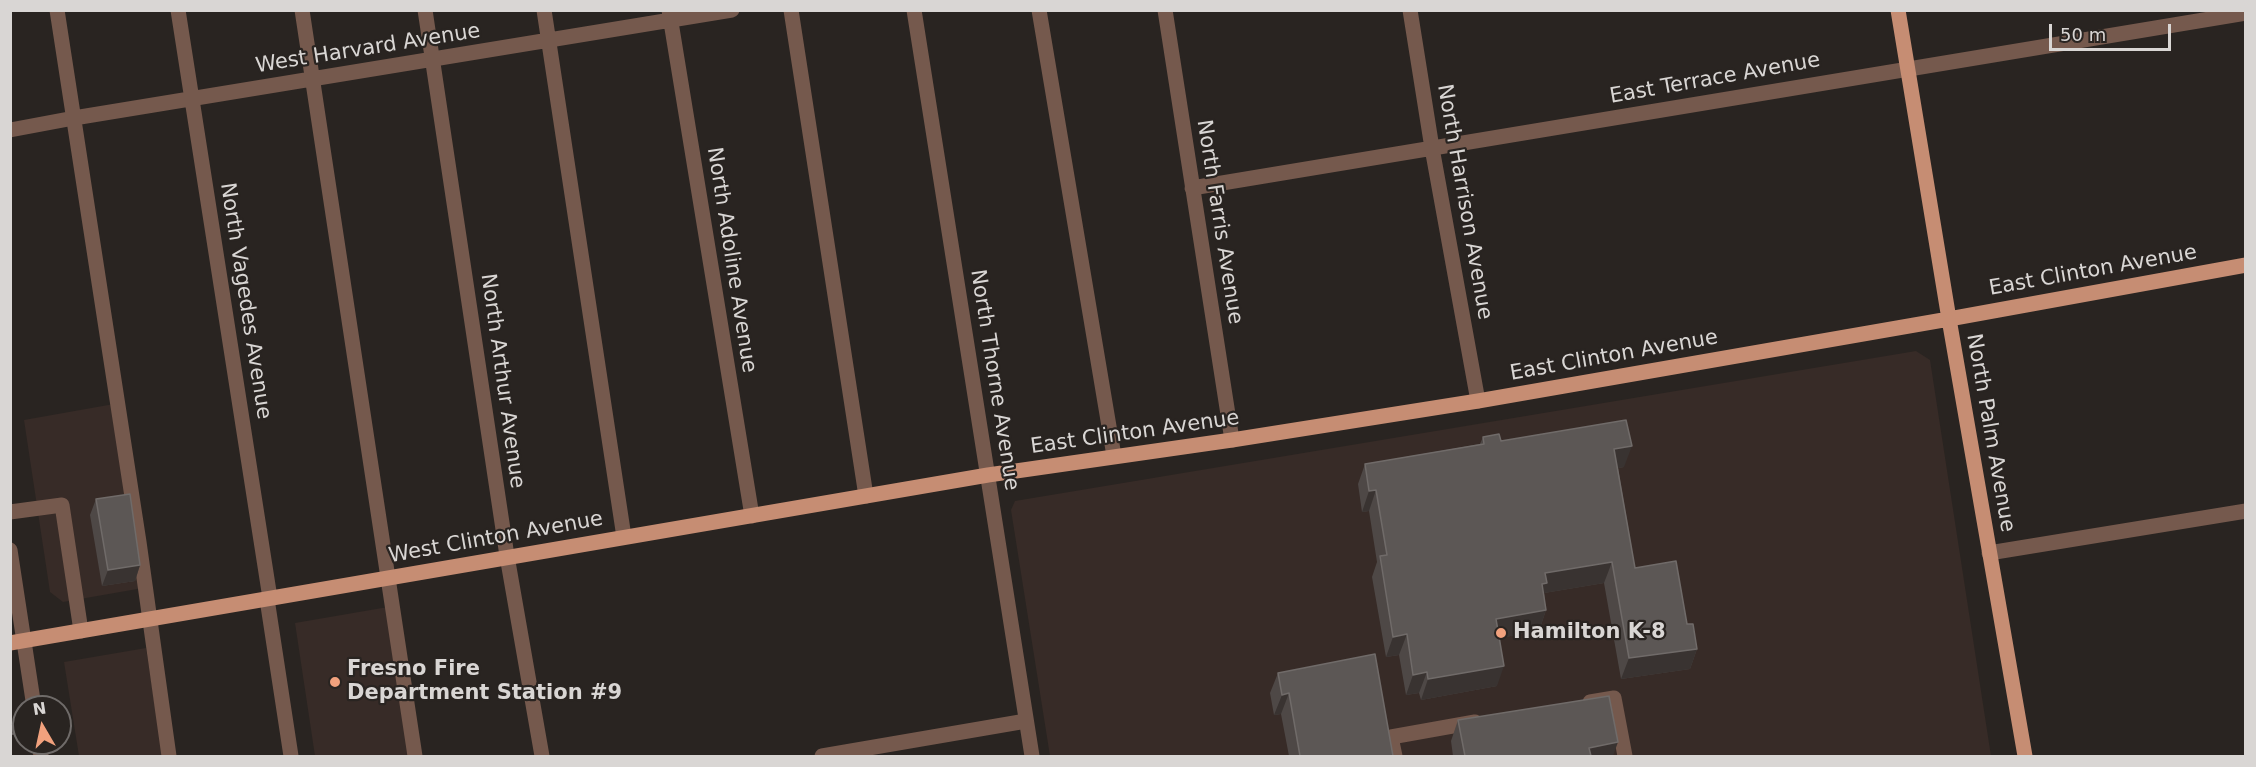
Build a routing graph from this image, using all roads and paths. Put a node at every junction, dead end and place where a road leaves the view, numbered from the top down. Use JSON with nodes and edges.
{"nodes":[{"id":1,"x":57,"y":10,"type":"edge"},
{"id":2,"x":178,"y":10,"type":"edge"},
{"id":3,"x":302,"y":10,"type":"edge"},
{"id":4,"x":425,"y":10,"type":"edge"},
{"id":5,"x":544,"y":10,"type":"edge"},
{"id":6,"x":732,"y":10,"type":"edge"},
{"id":7,"x":791,"y":10,"type":"edge"},
{"id":8,"x":914,"y":10,"type":"edge"},
{"id":9,"x":1039,"y":10,"type":"edge"},
{"id":10,"x":1165,"y":10,"type":"edge"},
{"id":11,"x":1410,"y":10,"type":"edge"},
{"id":12,"x":1898,"y":10,"type":"edge"},
{"id":13,"x":2246,"y":13,"type":"edge"},
{"id":14,"x":670,"y":16,"type":"edge"},
{"id":15,"x":548,"y":41,"type":"junction"},
{"id":16,"x":433,"y":60,"type":"junction"},
{"id":17,"x":1907,"y":68,"type":"junction"},
{"id":18,"x":313,"y":81,"type":"junction"},
{"id":19,"x":192,"y":99,"type":"junction"},
{"id":20,"x":74,"y":118,"type":"junction"},
{"id":21,"x":10,"y":130,"type":"edge"},
{"id":22,"x":1432,"y":148,"type":"junction"},
{"id":23,"x":1192,"y":188,"type":"junction"},
{"id":24,"x":2246,"y":265,"type":"edge"},
{"id":25,"x":1949,"y":319,"type":"junction"},
{"id":26,"x":1478,"y":401,"type":"junction"},
{"id":27,"x":1232,"y":440,"type":"junction"},
{"id":28,"x":1114,"y":456,"type":"junction"},
{"id":29,"x":988,"y":475,"type":"junction"},
{"id":30,"x":866,"y":496,"type":"junction"},
{"id":31,"x":10,"y":512,"type":"edge"},
{"id":32,"x":2246,"y":512,"type":"edge"},
{"id":33,"x":753,"y":516,"type":"junction"},
{"id":34,"x":624,"y":537,"type":"junction"},
{"id":35,"x":10,"y":550,"type":"edge"},
{"id":36,"x":1989,"y":553,"type":"junction"},
{"id":37,"x":507,"y":556,"type":"junction"},
{"id":38,"x":388,"y":577,"type":"junction"},
{"id":39,"x":13,"y":585,"type":"edge"},
{"id":40,"x":268,"y":598,"type":"junction"},
{"id":41,"x":148,"y":618,"type":"junction"},
{"id":42,"x":81,"y":631,"type":"junction"},
{"id":43,"x":17,"y":642,"type":"edge"},
{"id":44,"x":31,"y":695,"type":"edge"},
{"id":45,"x":1579,"y":704,"type":"edge"},
{"id":46,"x":1485,"y":720,"type":"edge"},
{"id":47,"x":1026,"y":722,"type":"junction"},
{"id":48,"x":169,"y":756,"type":"edge"},
{"id":49,"x":291,"y":756,"type":"edge"},
{"id":50,"x":416,"y":756,"type":"edge"},
{"id":51,"x":542,"y":756,"type":"edge"},
{"id":52,"x":822,"y":756,"type":"edge"},
{"id":53,"x":1032,"y":756,"type":"edge"},
{"id":54,"x":1395,"y":756,"type":"edge"},
{"id":55,"x":1625,"y":756,"type":"edge"},
{"id":56,"x":2025,"y":756,"type":"edge"}],
"edges":[{"from":1,"to":20,"type":"street"},
{"from":2,"to":19,"type":"street","name":"North Vagedes Avenue"},
{"from":3,"to":18,"type":"street"},
{"from":4,"to":16,"type":"street","name":"North Arthur Avenue"},
{"from":5,"to":15,"type":"street"},
{"from":6,"to":14,"type":"street","name":"West Harvard Avenue"},
{"from":7,"to":30,"type":"street"},
{"from":8,"to":29,"type":"street","name":"North Thorne Avenue"},
{"from":9,"to":28,"type":"street"},
{"from":10,"to":23,"type":"street","name":"North Farris Avenue"},
{"from":11,"to":22,"type":"street","name":"North Harrison Avenue"},
{"from":12,"to":17,"type":"main road","name":"North Palm Avenue"},
{"from":13,"to":17,"type":"street","name":"East Terrace Avenue"},
{"from":14,"to":15,"type":"street","name":"West Harvard Avenue"},
{"from":14,"to":33,"type":"street","name":"North Adoline Avenue"},
{"from":15,"to":16,"type":"street","name":"West Harvard Avenue"},
{"from":15,"to":34,"type":"street"},
{"from":16,"to":18,"type":"street","name":"West Harvard Avenue"},
{"from":16,"to":37,"type":"street","name":"North Arthur Avenue"},
{"from":17,"to":22,"type":"street","name":"East Terrace Avenue"},
{"from":17,"to":25,"type":"main road","name":"North Palm Avenue"},
{"from":18,"to":19,"type":"street","name":"West Harvard Avenue"},
{"from":18,"to":38,"type":"street"},
{"from":19,"to":20,"type":"street","name":"West Harvard Avenue"},
{"from":19,"to":40,"type":"street","name":"North Vagedes Avenue"},
{"from":20,"to":21,"type":"street","name":"West Harvard Avenue"},
{"from":20,"to":41,"type":"street"},
{"from":22,"to":23,"type":"street","name":"East Terrace Avenue"},
{"from":22,"to":26,"type":"street","name":"North Harrison Avenue"},
{"from":23,"to":27,"type":"street","name":"North Farris Avenue"},
{"from":24,"to":25,"type":"main road","name":"East Clinton Avenue"},
{"from":25,"to":26,"type":"main road","name":"East Clinton Avenue"},
{"from":25,"to":36,"type":"main road","name":"North Palm Avenue"},
{"from":26,"to":27,"type":"main road","name":"East Clinton Avenue"},
{"from":27,"to":28,"type":"main road","name":"East Clinton Avenue"},
{"from":28,"to":29,"type":"main road","name":"East Clinton Avenue"},
{"from":29,"to":30,"type":"main road","name":"West Clinton Avenue"},
{"from":29,"to":47,"type":"street","name":"North Thorne Avenue"},
{"from":30,"to":33,"type":"main road","name":"West Clinton Avenue"},
{"from":31,"to":42,"type":"street"},
{"from":32,"to":36,"type":"street"},
{"from":33,"to":34,"type":"main road","name":"West Clinton Avenue"},
{"from":34,"to":37,"type":"main road","name":"West Clinton Avenue"},
{"from":35,"to":39,"type":"street"},
{"from":36,"to":56,"type":"main road","name":"North Palm Avenue"},
{"from":37,"to":38,"type":"main road","name":"West Clinton Avenue"},
{"from":37,"to":51,"type":"street","name":"North Arthur Avenue"},
{"from":38,"to":40,"type":"main road","name":"West Clinton Avenue"},
{"from":38,"to":50,"type":"street"},
{"from":39,"to":43,"type":"street"},
{"from":40,"to":41,"type":"main road","name":"West Clinton Avenue"},
{"from":40,"to":49,"type":"street","name":"North Vagedes Avenue"},
{"from":41,"to":42,"type":"main road","name":"West Clinton Avenue"},
{"from":41,"to":48,"type":"street"},
{"from":42,"to":43,"type":"main road","name":"West Clinton Avenue"},
{"from":43,"to":44,"type":"street"},
{"from":45,"to":55,"type":"street"},
{"from":46,"to":54,"type":"street"},
{"from":47,"to":52,"type":"street"},
{"from":47,"to":53,"type":"street","name":"North Thorne Avenue"}]}
